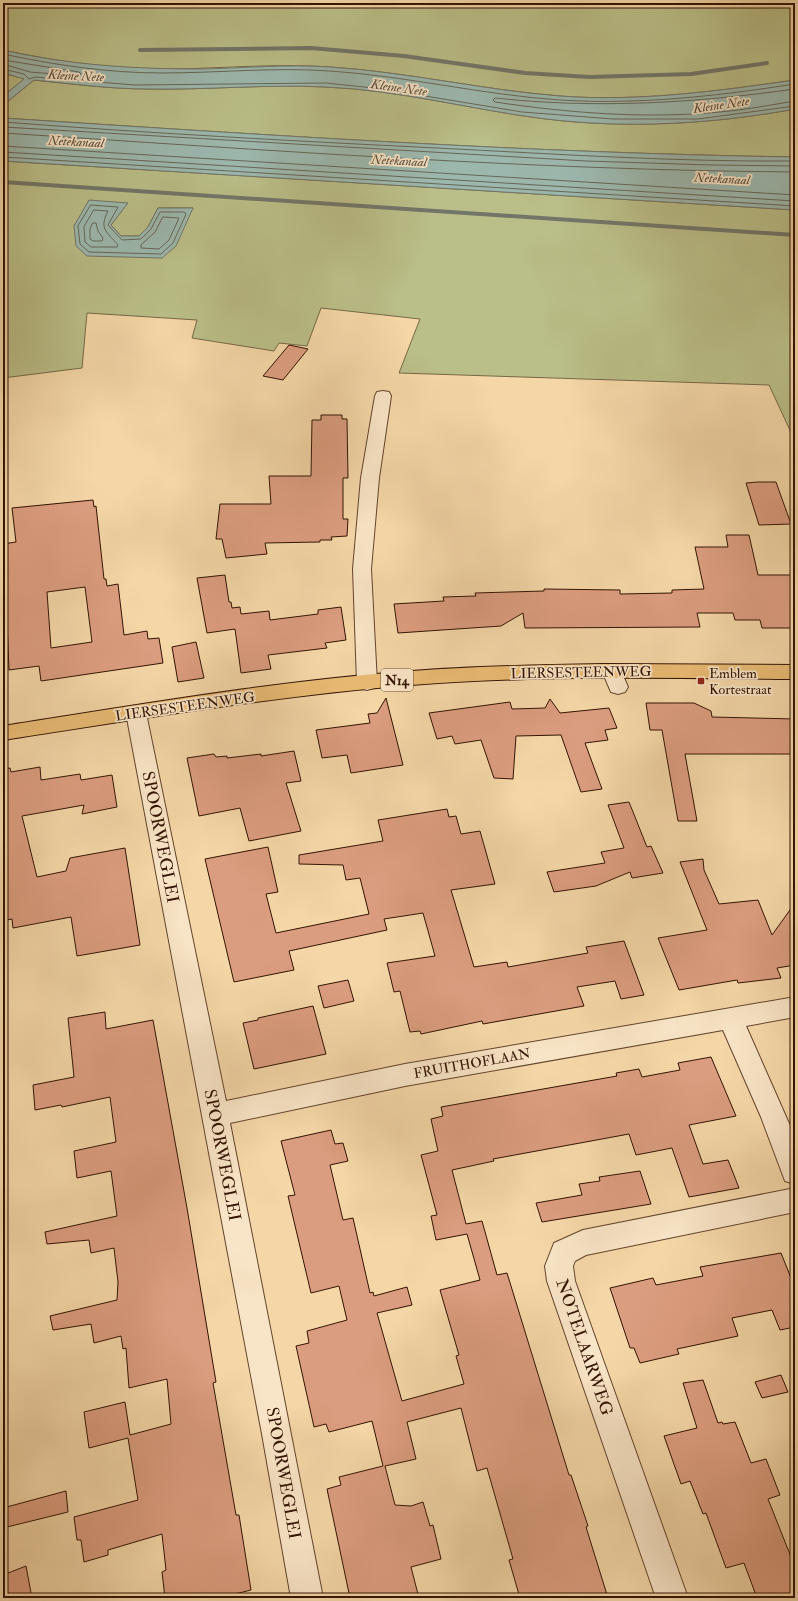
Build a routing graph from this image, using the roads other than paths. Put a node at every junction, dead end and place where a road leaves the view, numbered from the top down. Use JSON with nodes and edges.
{"nodes":[{"id":1,"x":383,"y":396,"type":"dead end"},
{"id":2,"x":795,"y":672,"type":"edge"},
{"id":3,"x":367,"y":683,"type":"junction"},
{"id":4,"x":136,"y":713,"type":"junction"},
{"id":5,"x":3,"y":733,"type":"edge"},
{"id":6,"x":795,"y":1007,"type":"edge"},
{"id":7,"x":730,"y":1018,"type":"junction"},
{"id":8,"x":215,"y":1115,"type":"junction"},
{"id":9,"x":795,"y":1172,"type":"edge"},
{"id":10,"x":795,"y":1200,"type":"edge"},
{"id":11,"x":307,"y":1598,"type":"edge"},
{"id":12,"x":672,"y":1598,"type":"edge"}],
"edges":[{"from":1,"to":3,"type":"street"},
{"from":2,"to":3,"type":"main road","name":"LIERSESTEENWEG","number":"N14"},
{"from":3,"to":4,"type":"main road","name":"LIERSESTEENWEG","number":"N14"},
{"from":4,"to":5,"type":"main road","name":"LIERSESTEENWEG","number":"N14"},
{"from":4,"to":8,"type":"street","name":"SPOORWEGLEI"},
{"from":6,"to":7,"type":"street","name":"FRUITHOFLAAN"},
{"from":7,"to":8,"type":"street","name":"FRUITHOFLAAN"},
{"from":7,"to":9,"type":"street"},
{"from":8,"to":11,"type":"street","name":"SPOORWEGLEI"},
{"from":10,"to":12,"type":"street","name":"NOTELAARWEG"}]}
